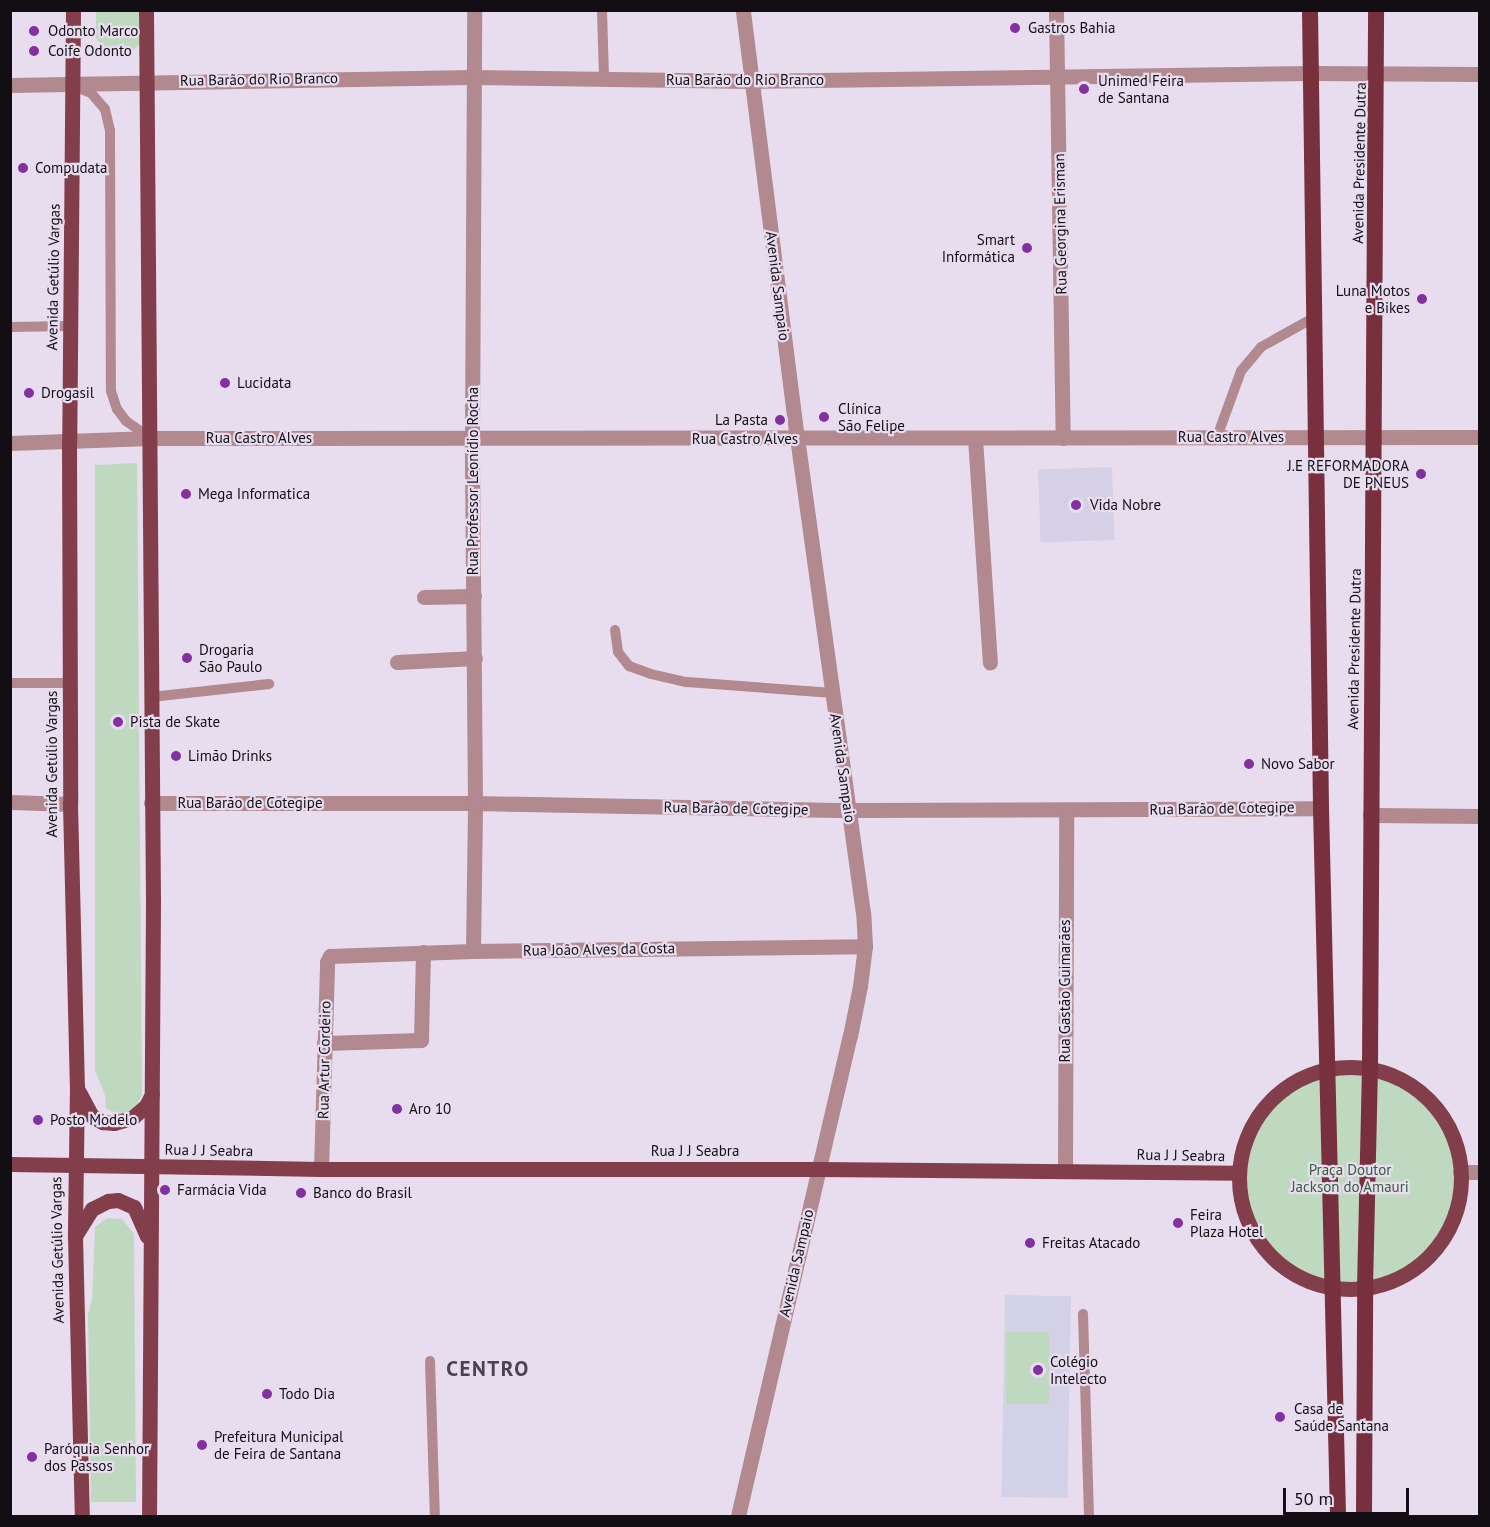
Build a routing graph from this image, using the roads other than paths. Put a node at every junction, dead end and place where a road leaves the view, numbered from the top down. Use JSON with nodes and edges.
{"nodes":[{"id":1,"x":73,"y":10,"type":"edge"},
{"id":2,"x":146,"y":10,"type":"edge"},
{"id":3,"x":474,"y":10,"type":"edge"},
{"id":4,"x":602,"y":10,"type":"edge"},
{"id":5,"x":742,"y":10,"type":"edge"},
{"id":6,"x":1056,"y":10,"type":"edge"},
{"id":7,"x":1310,"y":10,"type":"edge"},
{"id":8,"x":1376,"y":10,"type":"edge"},
{"id":9,"x":1311,"y":73,"type":"junction"},
{"id":10,"x":1378,"y":73,"type":"junction"},
{"id":11,"x":1479,"y":74,"type":"edge"},
{"id":12,"x":1057,"y":76,"type":"junction"},
{"id":13,"x":473,"y":77,"type":"junction"},
{"id":14,"x":604,"y":79,"type":"junction"},
{"id":15,"x":144,"y":81,"type":"junction"},
{"id":16,"x":752,"y":81,"type":"junction"},
{"id":17,"x":10,"y":85,"type":"edge"},
{"id":18,"x":73,"y":86,"type":"junction"},
{"id":19,"x":1315,"y":317,"type":"junction"},
{"id":20,"x":70,"y":326,"type":"junction"},
{"id":21,"x":10,"y":327,"type":"edge"},
{"id":22,"x":1317,"y":436,"type":"junction"},
{"id":23,"x":472,"y":437,"type":"junction"},
{"id":24,"x":1217,"y":437,"type":"junction"},
{"id":25,"x":1374,"y":437,"type":"junction"},
{"id":26,"x":1479,"y":437,"type":"edge"},
{"id":27,"x":151,"y":438,"type":"junction"},
{"id":28,"x":975,"y":438,"type":"junction"},
{"id":29,"x":1063,"y":438,"type":"junction"},
{"id":30,"x":797,"y":439,"type":"junction"},
{"id":31,"x":10,"y":442,"type":"edge"},
{"id":32,"x":69,"y":443,"type":"junction"},
{"id":33,"x":474,"y":596,"type":"junction"},
{"id":34,"x":424,"y":597,"type":"dead end"},
{"id":35,"x":615,"y":630,"type":"dead end"},
{"id":36,"x":475,"y":658,"type":"junction"},
{"id":37,"x":397,"y":662,"type":"dead end"},
{"id":38,"x":990,"y":663,"type":"dead end"},
{"id":39,"x":10,"y":683,"type":"edge"},
{"id":40,"x":69,"y":683,"type":"junction"},
{"id":41,"x":269,"y":684,"type":"dead end"},
{"id":42,"x":833,"y":693,"type":"junction"},
{"id":43,"x":151,"y":697,"type":"junction"},
{"id":44,"x":10,"y":802,"type":"edge"},
{"id":45,"x":151,"y":802,"type":"junction"},
{"id":46,"x":475,"y":803,"type":"junction"},
{"id":47,"x":70,"y":804,"type":"junction"},
{"id":48,"x":1321,"y":808,"type":"junction"},
{"id":49,"x":849,"y":810,"type":"junction"},
{"id":50,"x":1066,"y":810,"type":"junction"},
{"id":51,"x":1370,"y":815,"type":"junction"},
{"id":52,"x":1479,"y":816,"type":"edge"},
{"id":53,"x":864,"y":946,"type":"junction"},
{"id":54,"x":473,"y":951,"type":"junction"},
{"id":55,"x":423,"y":952,"type":"junction"},
{"id":56,"x":333,"y":955,"type":"joint"},
{"id":57,"x":324,"y":1042,"type":"junction"},
{"id":58,"x":1370,"y":1068,"type":"junction"},
{"id":59,"x":1328,"y":1069,"type":"junction"},
{"id":60,"x":77,"y":1086,"type":"junction"},
{"id":61,"x":153,"y":1093,"type":"junction"},
{"id":62,"x":10,"y":1164,"type":"edge"},
{"id":63,"x":74,"y":1166,"type":"junction"},
{"id":64,"x":151,"y":1167,"type":"junction"},
{"id":65,"x":321,"y":1169,"type":"junction"},
{"id":66,"x":817,"y":1169,"type":"junction"},
{"id":67,"x":1065,"y":1171,"type":"junction"},
{"id":68,"x":1460,"y":1172,"type":"junction"},
{"id":69,"x":1479,"y":1172,"type":"edge"},
{"id":70,"x":1239,"y":1173,"type":"junction"},
{"id":71,"x":75,"y":1236,"type":"junction"},
{"id":72,"x":150,"y":1242,"type":"junction"},
{"id":73,"x":1331,"y":1288,"type":"junction"},
{"id":74,"x":1365,"y":1288,"type":"junction"},
{"id":75,"x":1083,"y":1314,"type":"dead end"},
{"id":76,"x":430,"y":1361,"type":"dead end"},
{"id":77,"x":82,"y":1516,"type":"edge"},
{"id":78,"x":149,"y":1516,"type":"edge"},
{"id":79,"x":435,"y":1516,"type":"edge"},
{"id":80,"x":738,"y":1516,"type":"edge"},
{"id":81,"x":1089,"y":1516,"type":"edge"},
{"id":82,"x":1338,"y":1516,"type":"edge"},
{"id":83,"x":1364,"y":1516,"type":"edge"}],
"edges":[{"from":1,"to":18,"type":"main road","name":"Avenida Getúlio Vargas"},
{"from":2,"to":15,"type":"main road"},
{"from":3,"to":13,"type":"street","name":"Rua Professor Leonídio Rocha"},
{"from":4,"to":14,"type":"lane"},
{"from":5,"to":16,"type":"street","name":"Avenida Sampaio"},
{"from":6,"to":12,"type":"street","name":"Rua Georgina Erisman"},
{"from":7,"to":9,"type":"highway"},
{"from":8,"to":10,"type":"highway","name":"Avenida Presidente Dutra"},
{"from":9,"to":10,"type":"street","name":"Rua Barão do Rio Branco"},
{"from":9,"to":12,"type":"street","name":"Rua Barão do Rio Branco"},
{"from":9,"to":19,"type":"highway"},
{"from":10,"to":11,"type":"street","name":"Rua Barão do Rio Branco"},
{"from":10,"to":25,"type":"highway","name":"Avenida Presidente Dutra"},
{"from":12,"to":16,"type":"street","name":"Rua Barão do Rio Branco"},
{"from":12,"to":29,"type":"street","name":"Rua Georgina Erisman"},
{"from":13,"to":14,"type":"street","name":"Rua Barão do Rio Branco"},
{"from":13,"to":15,"type":"street","name":"Rua Barão do Rio Branco"},
{"from":13,"to":23,"type":"street","name":"Rua Professor Leonídio Rocha"},
{"from":14,"to":16,"type":"street","name":"Rua Barão do Rio Branco"},
{"from":15,"to":18,"type":"street","name":"Rua Barão do Rio Branco"},
{"from":15,"to":27,"type":"main road"},
{"from":16,"to":30,"type":"street","name":"Avenida Sampaio"},
{"from":17,"to":18,"type":"street","name":"Rua Barão do Rio Branco"},
{"from":18,"to":20,"type":"main road","name":"Avenida Getúlio Vargas"},
{"from":18,"to":27,"type":"lane"},
{"from":19,"to":22,"type":"highway"},
{"from":19,"to":24,"type":"lane"},
{"from":20,"to":21,"type":"lane"},
{"from":20,"to":32,"type":"main road","name":"Avenida Getúlio Vargas"},
{"from":22,"to":24,"type":"street","name":"Rua Castro Alves"},
{"from":22,"to":25,"type":"street","name":"Rua Castro Alves"},
{"from":22,"to":48,"type":"highway"},
{"from":23,"to":27,"type":"street","name":"Rua Castro Alves"},
{"from":23,"to":30,"type":"street","name":"Rua Castro Alves"},
{"from":23,"to":33,"type":"street","name":"Rua Professor Leonídio Rocha"},
{"from":24,"to":29,"type":"street","name":"Rua Castro Alves"},
{"from":25,"to":26,"type":"street","name":"Rua Castro Alves"},
{"from":25,"to":51,"type":"highway","name":"Avenida Presidente Dutra"},
{"from":27,"to":32,"type":"street","name":"Rua Castro Alves"},
{"from":27,"to":43,"type":"main road"},
{"from":28,"to":29,"type":"street","name":"Rua Castro Alves"},
{"from":28,"to":30,"type":"street","name":"Rua Castro Alves"},
{"from":28,"to":38,"type":"street"},
{"from":30,"to":42,"type":"street","name":"Avenida Sampaio"},
{"from":31,"to":32,"type":"street","name":"Rua Castro Alves"},
{"from":32,"to":40,"type":"main road","name":"Avenida Getúlio Vargas"},
{"from":33,"to":34,"type":"street"},
{"from":33,"to":36,"type":"street","name":"Rua Professor Leonídio Rocha"},
{"from":35,"to":42,"type":"lane"},
{"from":36,"to":37,"type":"street"},
{"from":36,"to":46,"type":"street","name":"Rua Professor Leonídio Rocha"},
{"from":39,"to":40,"type":"lane"},
{"from":40,"to":47,"type":"main road","name":"Avenida Getúlio Vargas"},
{"from":41,"to":43,"type":"lane"},
{"from":42,"to":49,"type":"street","name":"Avenida Sampaio"},
{"from":43,"to":45,"type":"main road"},
{"from":44,"to":47,"type":"street"},
{"from":45,"to":46,"type":"street","name":"Rua Barão de Cotegipe"},
{"from":45,"to":61,"type":"main road"},
{"from":46,"to":49,"type":"street","name":"Rua Barão de Cotegipe"},
{"from":46,"to":54,"type":"street","name":"Rua Professor Leonídio Rocha"},
{"from":47,"to":60,"type":"main road","name":"Avenida Getúlio Vargas"},
{"from":48,"to":50,"type":"street","name":"Rua Barão de Cotegipe"},
{"from":48,"to":59,"type":"highway"},
{"from":49,"to":50,"type":"street","name":"Rua Barão de Cotegipe"},
{"from":49,"to":53,"type":"street","name":"Avenida Sampaio"},
{"from":50,"to":67,"type":"street","name":"Rua Gastão Guimarães"},
{"from":51,"to":52,"type":"street"},
{"from":51,"to":58,"type":"highway","name":"Avenida Presidente Dutra"},
{"from":53,"to":54,"type":"street","name":"Rua João Alves da Costa"},
{"from":53,"to":66,"type":"street","name":"Avenida Sampaio"},
{"from":54,"to":55,"type":"street","name":"Rua João Alves da Costa"},
{"from":55,"to":56,"type":"street","name":"Rua João Alves da Costa"},
{"from":55,"to":57,"type":"street"},
{"from":56,"to":57,"type":"street","name":"Rua Artur Cordeiro"},
{"from":57,"to":65,"type":"street","name":"Rua Artur Cordeiro"},
{"from":58,"to":59,"type":"main road"},
{"from":58,"to":68,"type":"main road"},
{"from":58,"to":74,"type":"highway","name":"Avenida Presidente Dutra"},
{"from":59,"to":70,"type":"main road"},
{"from":59,"to":73,"type":"highway"},
{"from":60,"to":61,"type":"main road"},
{"from":60,"to":63,"type":"main road","name":"Avenida Getúlio Vargas"},
{"from":61,"to":64,"type":"main road"},
{"from":62,"to":63,"type":"main road","name":"Rua J J Seabra"},
{"from":63,"to":64,"type":"main road","name":"Rua J J Seabra"},
{"from":63,"to":71,"type":"main road","name":"Avenida Getúlio Vargas"},
{"from":64,"to":65,"type":"main road","name":"Rua J J Seabra"},
{"from":64,"to":72,"type":"main road"},
{"from":65,"to":66,"type":"main road","name":"Rua J J Seabra"},
{"from":66,"to":67,"type":"main road","name":"Rua J J Seabra"},
{"from":66,"to":80,"type":"street","name":"Avenida Sampaio"},
{"from":67,"to":70,"type":"main road","name":"Rua J J Seabra"},
{"from":68,"to":69,"type":"street"},
{"from":68,"to":74,"type":"main road"},
{"from":70,"to":73,"type":"main road"},
{"from":71,"to":72,"type":"main road"},
{"from":71,"to":77,"type":"main road","name":"Avenida Getúlio Vargas"},
{"from":72,"to":78,"type":"main road"},
{"from":73,"to":74,"type":"main road"},
{"from":73,"to":82,"type":"highway"},
{"from":74,"to":83,"type":"highway","name":"Avenida Presidente Dutra"},
{"from":75,"to":81,"type":"lane"},
{"from":76,"to":79,"type":"lane"}]}
